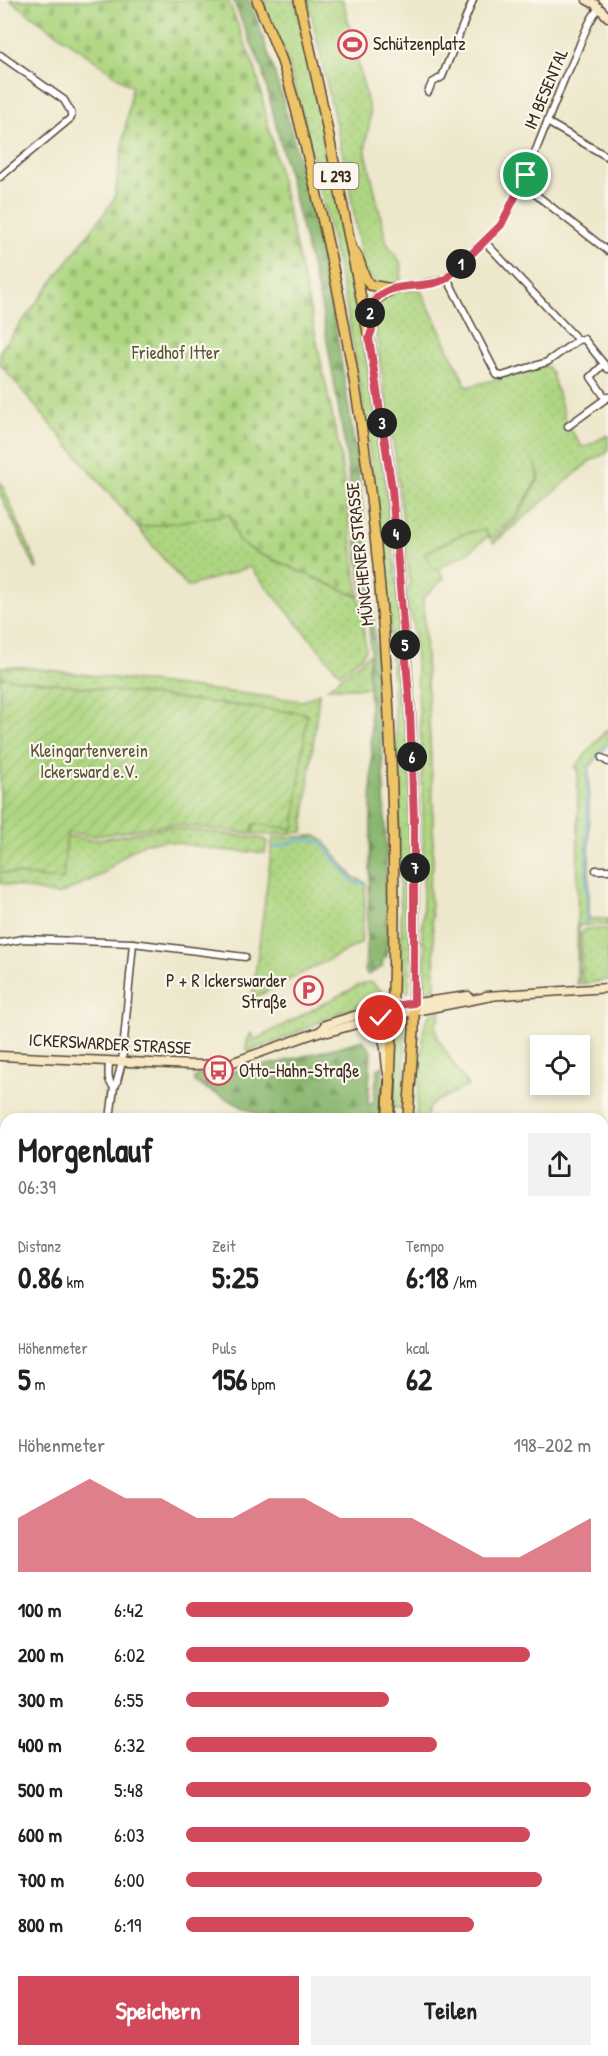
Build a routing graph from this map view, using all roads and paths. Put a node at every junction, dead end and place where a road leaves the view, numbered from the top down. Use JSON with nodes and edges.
{"nodes":[{"id":1,"x":257,"y":0,"type":"edge"},
{"id":2,"x":299,"y":0,"type":"edge"},
{"id":3,"x":473,"y":0,"type":"edge"},
{"id":4,"x":595,"y":3,"type":"edge"},
{"id":5,"x":608,"y":17,"type":"edge"},
{"id":6,"x":0,"y":55,"type":"edge"},
{"id":7,"x":428,"y":92,"type":"dead end"},
{"id":8,"x":547,"y":122,"type":"junction"},
{"id":9,"x":608,"y":157,"type":"edge"},
{"id":10,"x":0,"y":177,"type":"edge"},
{"id":11,"x":521,"y":183,"type":"junction"},
{"id":12,"x":484,"y":241,"type":"junction"},
{"id":13,"x":349,"y":244,"type":"junction"},
{"id":14,"x":608,"y":251,"type":"edge"},
{"id":15,"x":447,"y":278,"type":"junction"},
{"id":16,"x":392,"y":289,"type":"junction"},
{"id":17,"x":369,"y":338,"type":"junction"},
{"id":18,"x":578,"y":340,"type":"junction"},
{"id":19,"x":606,"y":367,"type":"edge"},
{"id":20,"x":607,"y":398,"type":"edge"},
{"id":21,"x":568,"y":426,"type":"dead end"},
{"id":22,"x":596,"y":870,"type":"dead end"},
{"id":23,"x":608,"y":870,"type":"edge"},
{"id":24,"x":0,"y":943,"type":"edge"},
{"id":25,"x":133,"y":943,"type":"junction"},
{"id":26,"x":245,"y":957,"type":"dead end"},
{"id":27,"x":608,"y":988,"type":"edge"},
{"id":28,"x":414,"y":1008,"type":"junction"},
{"id":29,"x":393,"y":1011,"type":"junction"},
{"id":30,"x":358,"y":1024,"type":"junction"},
{"id":31,"x":321,"y":1030,"type":"junction"},
{"id":32,"x":0,"y":1056,"type":"edge"},
{"id":33,"x":109,"y":1061,"type":"junction"},
{"id":34,"x":122,"y":1062,"type":"junction"},
{"id":35,"x":390,"y":1081,"type":"junction"},
{"id":36,"x":114,"y":1087,"type":"junction"},
{"id":37,"x":111,"y":1113,"type":"edge"},
{"id":38,"x":388,"y":1113,"type":"edge"},
{"id":39,"x":408,"y":1113,"type":"edge"}],
"edges":[{"from":1,"to":29,"type":"main road","name":"MÜNCHENER STRASSE","number":"L 293"},
{"from":2,"to":13,"type":"main road","name":"MÜNCHENER STRASSE","number":"L 293"},
{"from":3,"to":7,"type":"street"},
{"from":4,"to":5,"type":"main road"},
{"from":4,"to":8,"type":"street","name":"IM BESENTAL"},
{"from":6,"to":10,"type":"street"},
{"from":8,"to":9,"type":"street"},
{"from":8,"to":11,"type":"street","name":"IM BESENTAL"},
{"from":11,"to":12,"type":"street","name":"IM BESENTAL"},
{"from":11,"to":14,"type":"street"},
{"from":12,"to":15,"type":"street","name":"IM BESENTAL"},
{"from":12,"to":18,"type":"street"},
{"from":13,"to":16,"type":"main road"},
{"from":13,"to":17,"type":"main road","name":"MÜNCHENER STRASSE","number":"L 293"},
{"from":15,"to":16,"type":"street"},
{"from":15,"to":18,"type":"street"},
{"from":16,"to":17,"type":"main road"},
{"from":17,"to":28,"type":"main road","name":"MÜNCHENER STRASSE","number":"L 293"},
{"from":18,"to":19,"type":"street"},
{"from":19,"to":20,"type":"street"},
{"from":20,"to":21,"type":"street"},
{"from":22,"to":23,"type":"street"},
{"from":24,"to":25,"type":"street"},
{"from":25,"to":26,"type":"street"},
{"from":25,"to":34,"type":"street"},
{"from":27,"to":28,"type":"main road","name":"ICKERSWARDER STRASSE"},
{"from":28,"to":29,"type":"main road","name":"ICKERSWARDER STRASSE"},
{"from":28,"to":39,"type":"main road","name":"MÜNCHENER STRASSE","number":"L 293"},
{"from":29,"to":30,"type":"main road","name":"ICKERSWARDER STRASSE"},
{"from":29,"to":31,"type":"main road","name":"ICKERSWARDER STRASSE"},
{"from":29,"to":35,"type":"main road","name":"MÜNCHENER STRASSE","number":"L 293"},
{"from":30,"to":31,"type":"main road","name":"ICKERSWARDER STRASSE"},
{"from":30,"to":35,"type":"main road"},
{"from":31,"to":34,"type":"main road","name":"ICKERSWARDER STRASSE"},
{"from":32,"to":33,"type":"main road","name":"ICKERSWARDER STRASSE"},
{"from":33,"to":34,"type":"main road","name":"ICKERSWARDER STRASSE"},
{"from":33,"to":36,"type":"street"},
{"from":34,"to":36,"type":"street"},
{"from":35,"to":38,"type":"highway","name":"MÜNCHENER STRASSE","number":"L 293"},
{"from":36,"to":37,"type":"street"}]}
